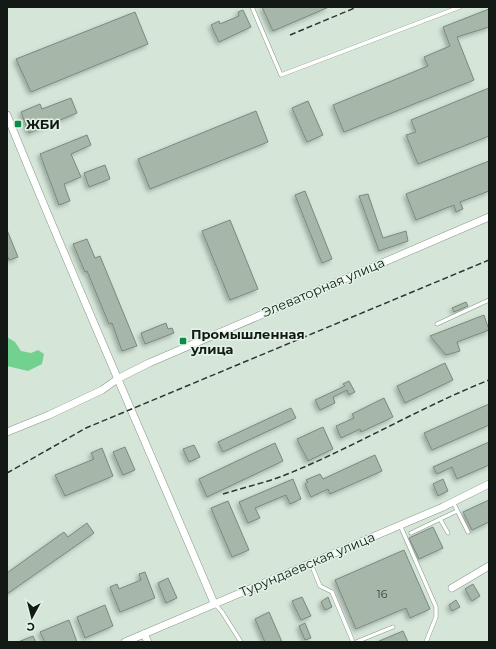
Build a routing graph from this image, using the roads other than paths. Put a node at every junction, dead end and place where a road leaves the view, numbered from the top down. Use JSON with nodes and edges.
{"nodes":[{"id":1,"x":252,"y":7,"type":"edge"},
{"id":2,"x":460,"y":7,"type":"edge"},
{"id":3,"x":7,"y":115,"type":"edge"},
{"id":4,"x":489,"y":217,"type":"edge"},
{"id":5,"x":489,"y":300,"type":"edge"},
{"id":6,"x":437,"y":324,"type":"dead end"},
{"id":7,"x":119,"y":378,"type":"junction"},
{"id":8,"x":7,"y":432,"type":"edge"},
{"id":9,"x":489,"y":484,"type":"edge"},
{"id":10,"x":453,"y":502,"type":"junction"},
{"id":11,"x":457,"y":511,"type":"junction"},
{"id":12,"x":440,"y":519,"type":"junction"},
{"id":13,"x":400,"y":525,"type":"junction"},
{"id":14,"x":468,"y":532,"type":"dead end"},
{"id":15,"x":411,"y":533,"type":"dead end"},
{"id":16,"x":448,"y":533,"type":"dead end"},
{"id":17,"x":310,"y":563,"type":"junction"},
{"id":18,"x":489,"y":566,"type":"edge"},
{"id":19,"x":452,"y":588,"type":"dead end"},
{"id":20,"x":214,"y":603,"type":"junction"},
{"id":21,"x":392,"y":627,"type":"dead end"},
{"id":22,"x":144,"y":634,"type":"junction"},
{"id":23,"x":125,"y":642,"type":"edge"},
{"id":24,"x":148,"y":642,"type":"edge"},
{"id":25,"x":242,"y":642,"type":"edge"},
{"id":26,"x":353,"y":642,"type":"edge"},
{"id":27,"x":356,"y":642,"type":"edge"},
{"id":28,"x":426,"y":642,"type":"edge"}],
"edges":[{"from":1,"to":2,"type":"lane"},
{"from":3,"to":7,"type":"street"},
{"from":4,"to":7,"type":"street","name":"Элеваторная улица"},
{"from":5,"to":6,"type":"lane"},
{"from":7,"to":8,"type":"street","name":"Элеваторная улица"},
{"from":7,"to":20,"type":"street"},
{"from":9,"to":10,"type":"street","name":"Турундаевская улица"},
{"from":10,"to":11,"type":"lane"},
{"from":10,"to":13,"type":"street","name":"Турундаевская улица"},
{"from":11,"to":12,"type":"lane"},
{"from":11,"to":14,"type":"lane"},
{"from":12,"to":15,"type":"lane"},
{"from":12,"to":16,"type":"lane"},
{"from":13,"to":17,"type":"street","name":"Турундаевская улица"},
{"from":13,"to":28,"type":"lane"},
{"from":17,"to":20,"type":"street","name":"Турундаевская улица"},
{"from":17,"to":26,"type":"lane"},
{"from":18,"to":19,"type":"street"},
{"from":20,"to":22,"type":"street","name":"Турундаевская улица"},
{"from":20,"to":25,"type":"lane"},
{"from":21,"to":27,"type":"lane"},
{"from":22,"to":23,"type":"street","name":"Турундаевская улица"},
{"from":22,"to":24,"type":"street"}]}
